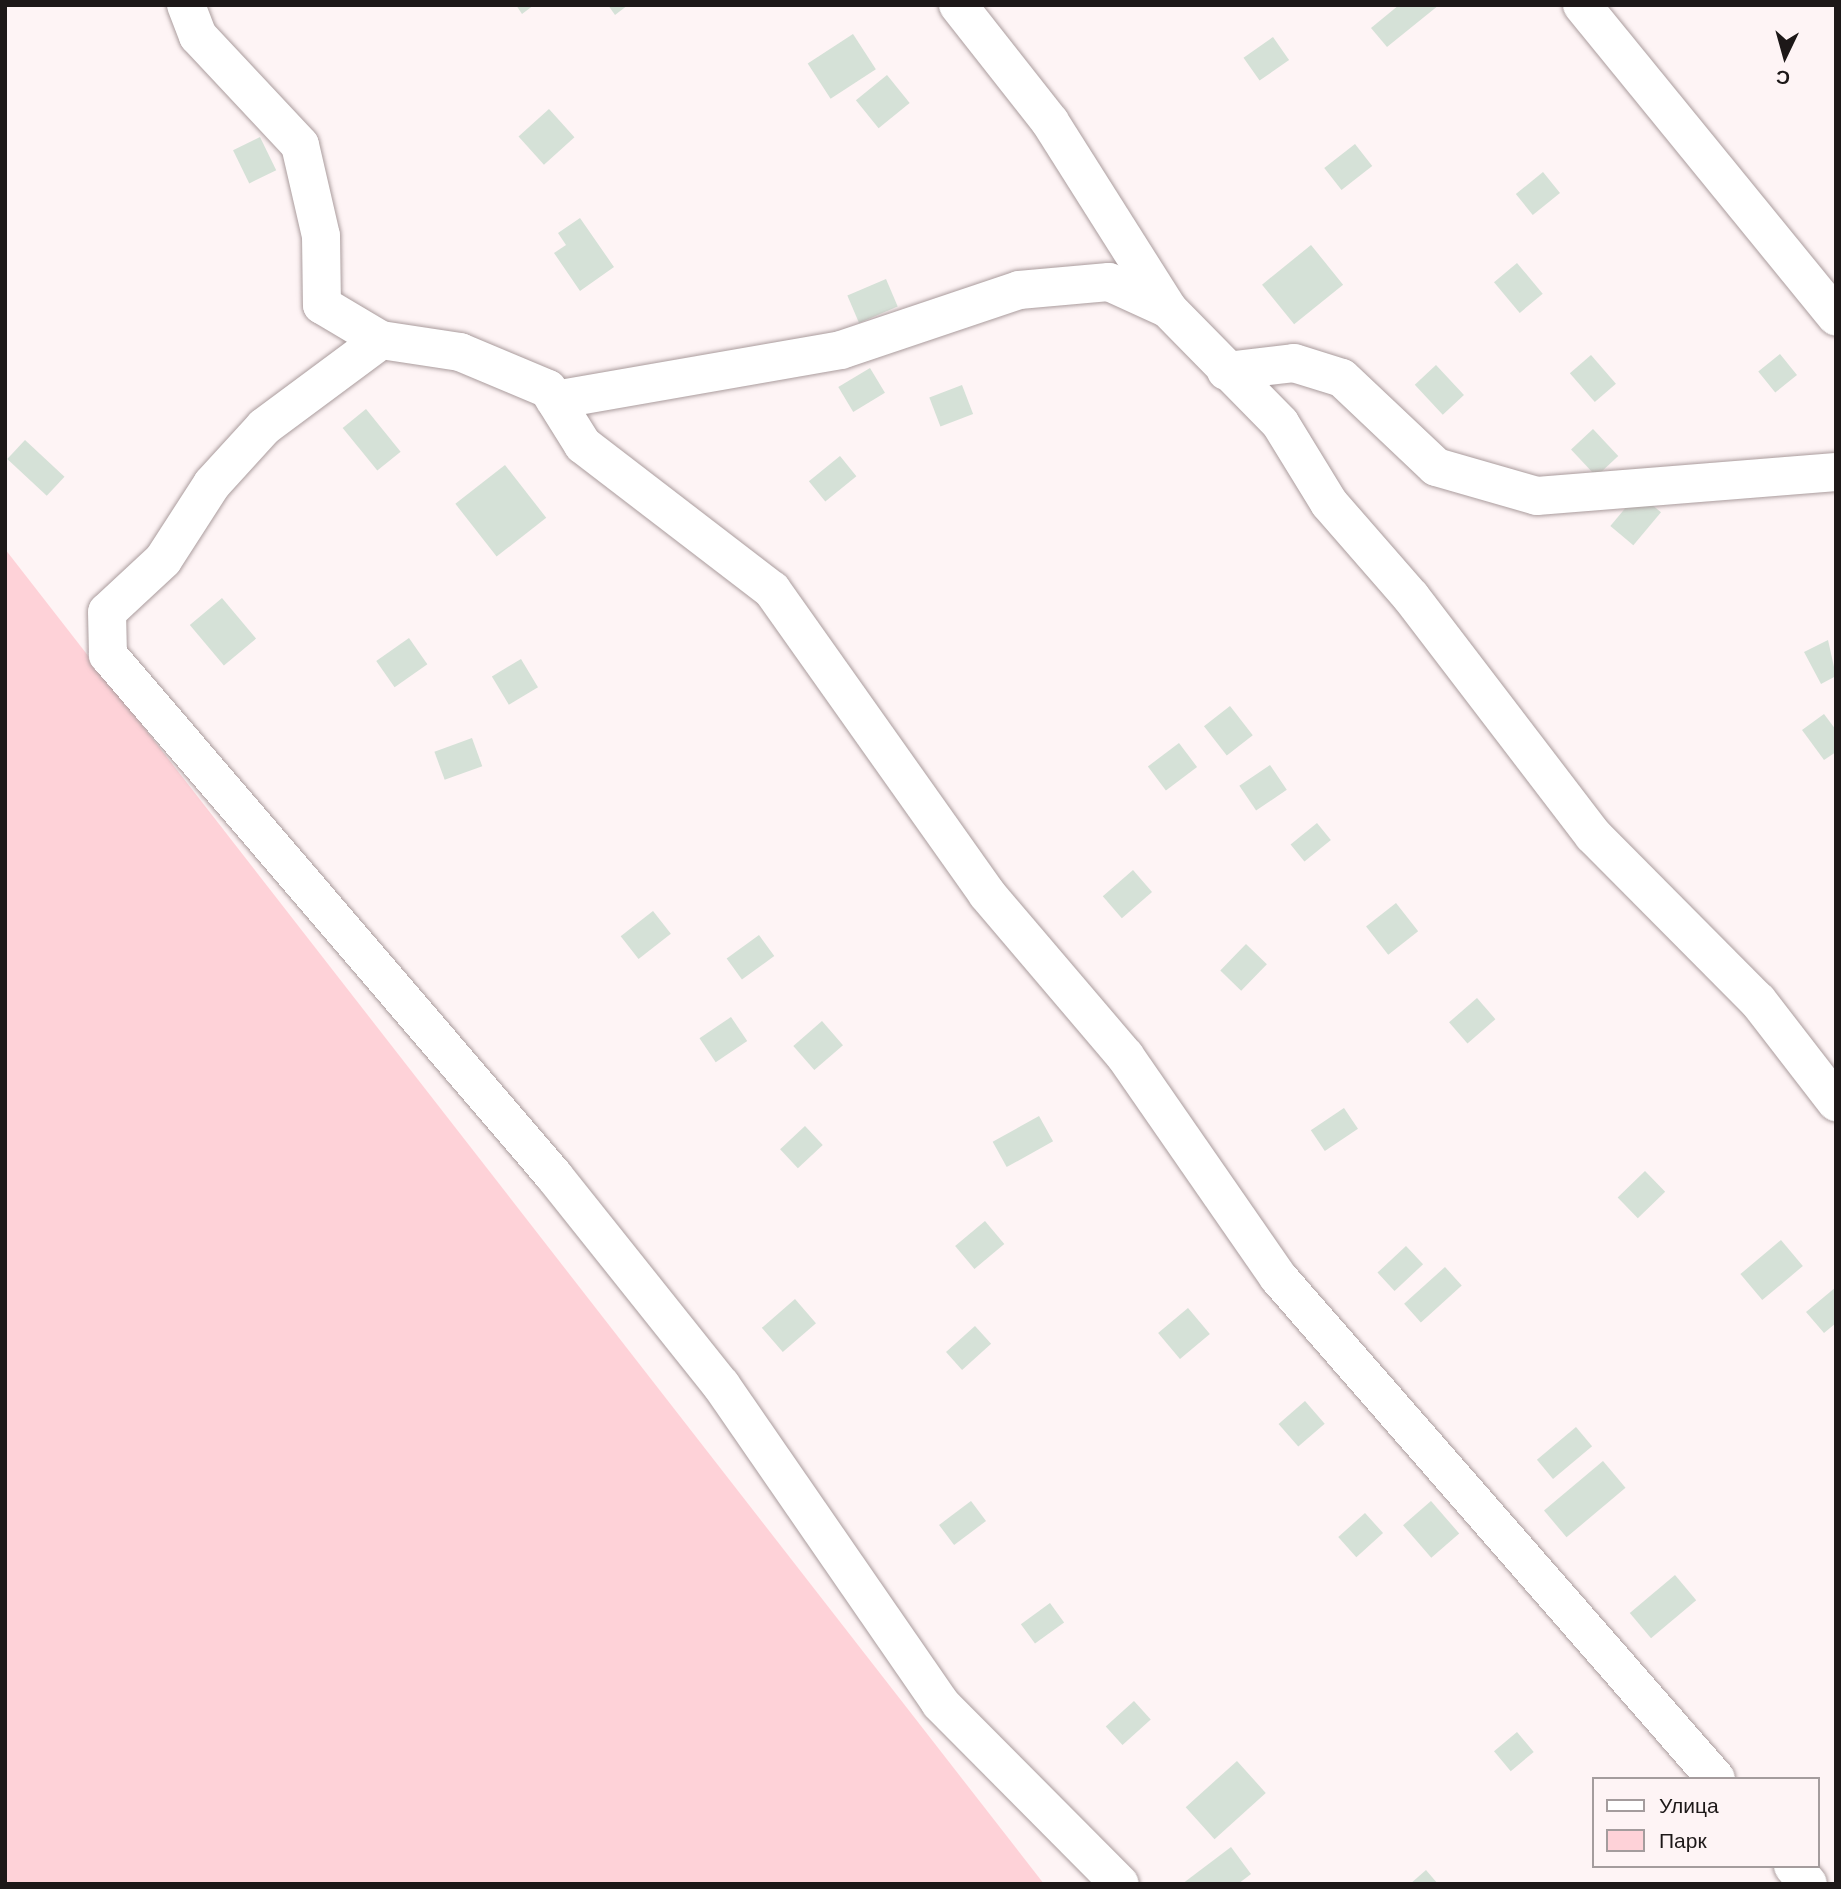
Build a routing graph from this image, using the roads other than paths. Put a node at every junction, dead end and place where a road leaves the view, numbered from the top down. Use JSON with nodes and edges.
{"nodes":[{"id":1,"x":186,"y":5,"type":"edge"},
{"id":2,"x":958,"y":5,"type":"edge"},
{"id":3,"x":1582,"y":5,"type":"edge"},
{"id":4,"x":1168,"y":309,"type":"junction"},
{"id":5,"x":1836,"y":316,"type":"edge"},
{"id":6,"x":382,"y":340,"type":"junction"},
{"id":7,"x":1226,"y":371,"type":"junction"},
{"id":8,"x":555,"y":400,"type":"junction"},
{"id":9,"x":1836,"y":472,"type":"edge"},
{"id":10,"x":1836,"y":1102,"type":"edge"},
{"id":11,"x":1714,"y":1777,"type":"edge"},
{"id":12,"x":1795,"y":1868,"type":"edge"},
{"id":13,"x":1120,"y":1884,"type":"edge"},
{"id":14,"x":1808,"y":1884,"type":"edge"}],
"edges":[{"from":1,"to":6,"type":"lane"},
{"from":2,"to":4,"type":"lane"},
{"from":3,"to":5,"type":"lane"},
{"from":4,"to":7,"type":"lane"},
{"from":4,"to":8,"type":"lane"},
{"from":6,"to":8,"type":"lane"},
{"from":6,"to":13,"type":"lane"},
{"from":7,"to":9,"type":"lane"},
{"from":7,"to":10,"type":"lane"},
{"from":8,"to":11,"type":"lane"},
{"from":12,"to":14,"type":"lane"}]}
